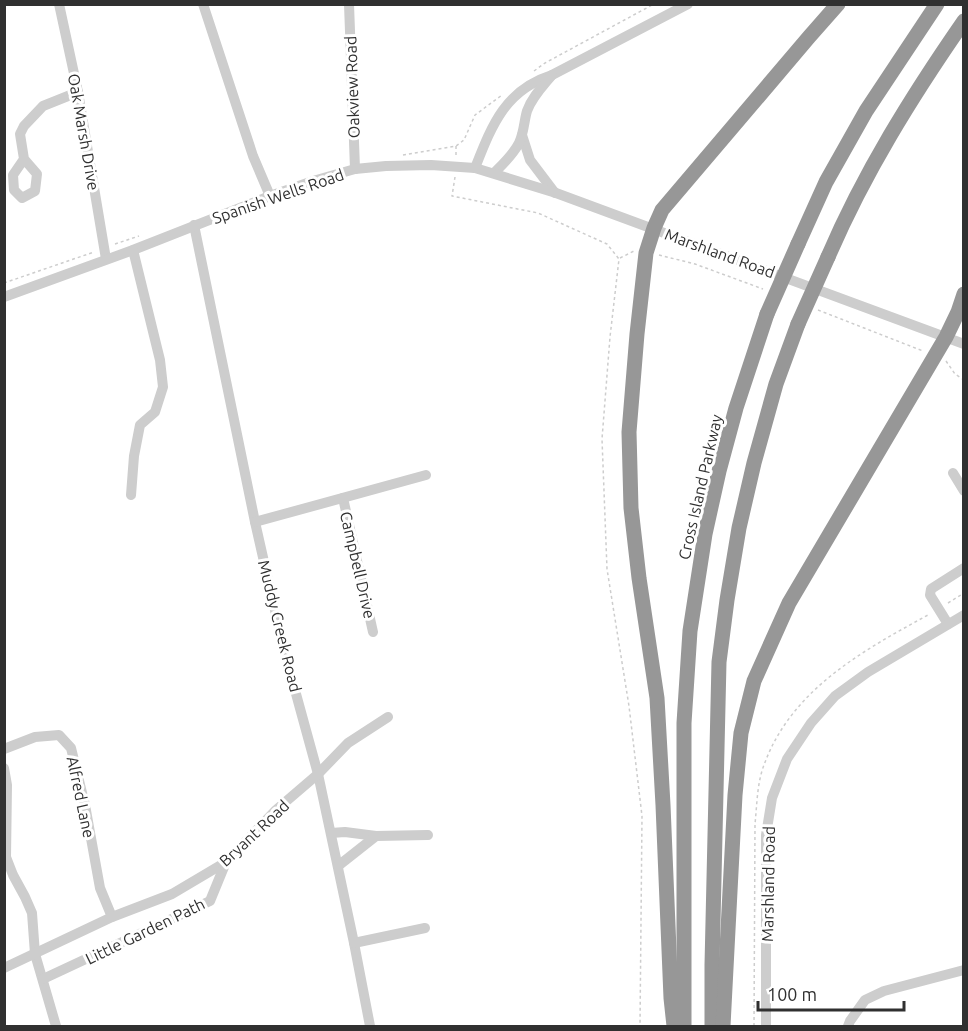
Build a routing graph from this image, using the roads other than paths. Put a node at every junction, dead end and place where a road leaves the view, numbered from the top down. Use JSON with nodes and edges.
{"nodes":[{"id":1,"x":59,"y":4,"type":"edge"},
{"id":2,"x":203,"y":4,"type":"edge"},
{"id":3,"x":349,"y":4,"type":"edge"},
{"id":4,"x":688,"y":4,"type":"edge"},
{"id":5,"x":838,"y":4,"type":"edge"},
{"id":6,"x":937,"y":4,"type":"edge"},
{"id":7,"x":963,"y":21,"type":"edge"},
{"id":8,"x":552,"y":75,"type":"junction"},
{"id":9,"x":78,"y":92,"type":"junction"},
{"id":10,"x":522,"y":135,"type":"junction"},
{"id":11,"x":24,"y":159,"type":"dead end"},
{"id":12,"x":475,"y":168,"type":"junction"},
{"id":13,"x":355,"y":170,"type":"junction"},
{"id":14,"x":494,"y":173,"type":"junction"},
{"id":15,"x":556,"y":193,"type":"junction"},
{"id":16,"x":270,"y":196,"type":"junction"},
{"id":17,"x":194,"y":225,"type":"junction"},
{"id":18,"x":654,"y":228,"type":"junction"},
{"id":19,"x":133,"y":250,"type":"junction"},
{"id":20,"x":106,"y":259,"type":"junction"},
{"id":21,"x":963,"y":294,"type":"edge"},
{"id":22,"x":4,"y":297,"type":"edge"},
{"id":23,"x":946,"y":337,"type":"junction"},
{"id":24,"x":963,"y":344,"type":"edge"},
{"id":25,"x":953,"y":474,"type":"dead end"},
{"id":26,"x":426,"y":475,"type":"dead end"},
{"id":27,"x":963,"y":491,"type":"edge"},
{"id":28,"x":130,"y":495,"type":"dead end"},
{"id":29,"x":343,"y":498,"type":"junction"},
{"id":30,"x":255,"y":522,"type":"junction"},
{"id":31,"x":963,"y":568,"type":"edge"},
{"id":32,"x":963,"y":615,"type":"edge"},
{"id":33,"x":948,"y":624,"type":"junction"},
{"id":34,"x":373,"y":632,"type":"dead end"},
{"id":35,"x":388,"y":717,"type":"dead end"},
{"id":36,"x":4,"y":749,"type":"edge"},
{"id":37,"x":4,"y":768,"type":"edge"},
{"id":38,"x":318,"y":774,"type":"junction"},
{"id":39,"x":331,"y":833,"type":"junction"},
{"id":40,"x":428,"y":835,"type":"dead end"},
{"id":41,"x":376,"y":836,"type":"junction"},
{"id":42,"x":226,"y":862,"type":"junction"},
{"id":43,"x":338,"y":866,"type":"junction"},
{"id":44,"x":112,"y":917,"type":"junction"},
{"id":45,"x":424,"y":928,"type":"dead end"},
{"id":46,"x":354,"y":943,"type":"junction"},
{"id":47,"x":36,"y":954,"type":"junction"},
{"id":48,"x":4,"y":969,"type":"edge"},
{"id":49,"x":963,"y":970,"type":"edge"},
{"id":50,"x":43,"y":979,"type":"junction"},
{"id":51,"x":56,"y":1026,"type":"edge"},
{"id":52,"x":370,"y":1026,"type":"edge"},
{"id":53,"x":674,"y":1026,"type":"edge"},
{"id":54,"x":684,"y":1026,"type":"edge"},
{"id":55,"x":712,"y":1026,"type":"edge"},
{"id":56,"x":723,"y":1026,"type":"edge"},
{"id":57,"x":766,"y":1026,"type":"edge"},
{"id":58,"x":848,"y":1026,"type":"edge"}],
"edges":[{"from":1,"to":9,"type":"street","name":"Oak Marsh Drive"},
{"from":2,"to":16,"type":"street"},
{"from":3,"to":13,"type":"street","name":"Oakview Road"},
{"from":4,"to":8,"type":"street"},
{"from":5,"to":18,"type":"highway"},
{"from":6,"to":54,"type":"highway","name":"Cross Island Parkway","bridge":true},
{"from":7,"to":55,"type":"highway","bridge":true},
{"from":8,"to":10,"type":"street"},
{"from":8,"to":12,"type":"street"},
{"from":9,"to":11,"type":"street"},
{"from":9,"to":20,"type":"street","name":"Oak Marsh Drive"},
{"from":10,"to":14,"type":"street"},
{"from":10,"to":15,"type":"street"},
{"from":12,"to":13,"type":"street","name":"Spanish Wells Road"},
{"from":12,"to":14,"type":"street","name":"Marshland Road"},
{"from":13,"to":16,"type":"street","name":"Spanish Wells Road"},
{"from":14,"to":15,"type":"street","name":"Marshland Road"},
{"from":15,"to":18,"type":"street","name":"Marshland Road"},
{"from":16,"to":17,"type":"street","name":"Spanish Wells Road"},
{"from":17,"to":19,"type":"street","name":"Spanish Wells Road"},
{"from":17,"to":30,"type":"street","name":"Muddy Creek Road"},
{"from":18,"to":23,"type":"street","name":"Marshland Road"},
{"from":18,"to":53,"type":"highway"},
{"from":19,"to":20,"type":"street","name":"Spanish Wells Road"},
{"from":19,"to":28,"type":"street"},
{"from":20,"to":22,"type":"street","name":"Spanish Wells Road"},
{"from":21,"to":23,"type":"highway"},
{"from":23,"to":24,"type":"street","name":"Marshland Road"},
{"from":23,"to":56,"type":"highway"},
{"from":25,"to":27,"type":"street"},
{"from":26,"to":29,"type":"street","name":"Campbell Drive"},
{"from":29,"to":30,"type":"street","name":"Campbell Drive"},
{"from":29,"to":34,"type":"street","name":"Campbell Drive"},
{"from":30,"to":38,"type":"street","name":"Muddy Creek Road"},
{"from":31,"to":33,"type":"street"},
{"from":32,"to":33,"type":"street","name":"Marshland Road"},
{"from":33,"to":57,"type":"street","name":"Marshland Road"},
{"from":35,"to":38,"type":"street","name":"Bryant Road"},
{"from":36,"to":44,"type":"street","name":"Alfred Lane"},
{"from":37,"to":47,"type":"street"},
{"from":38,"to":39,"type":"street","name":"Muddy Creek Road"},
{"from":38,"to":42,"type":"street","name":"Bryant Road"},
{"from":39,"to":41,"type":"street"},
{"from":39,"to":43,"type":"street","name":"Muddy Creek Road"},
{"from":40,"to":41,"type":"street"},
{"from":41,"to":43,"type":"street"},
{"from":42,"to":44,"type":"street","name":"Bryant Road"},
{"from":42,"to":50,"type":"street","name":"Little Garden Path"},
{"from":43,"to":46,"type":"street","name":"Muddy Creek Road"},
{"from":44,"to":47,"type":"street","name":"Bryant Road"},
{"from":45,"to":46,"type":"street"},
{"from":46,"to":52,"type":"street","name":"Muddy Creek Road"},
{"from":47,"to":48,"type":"street","name":"Bryant Road"},
{"from":47,"to":50,"type":"street"},
{"from":49,"to":58,"type":"street"},
{"from":50,"to":51,"type":"street"}]}
